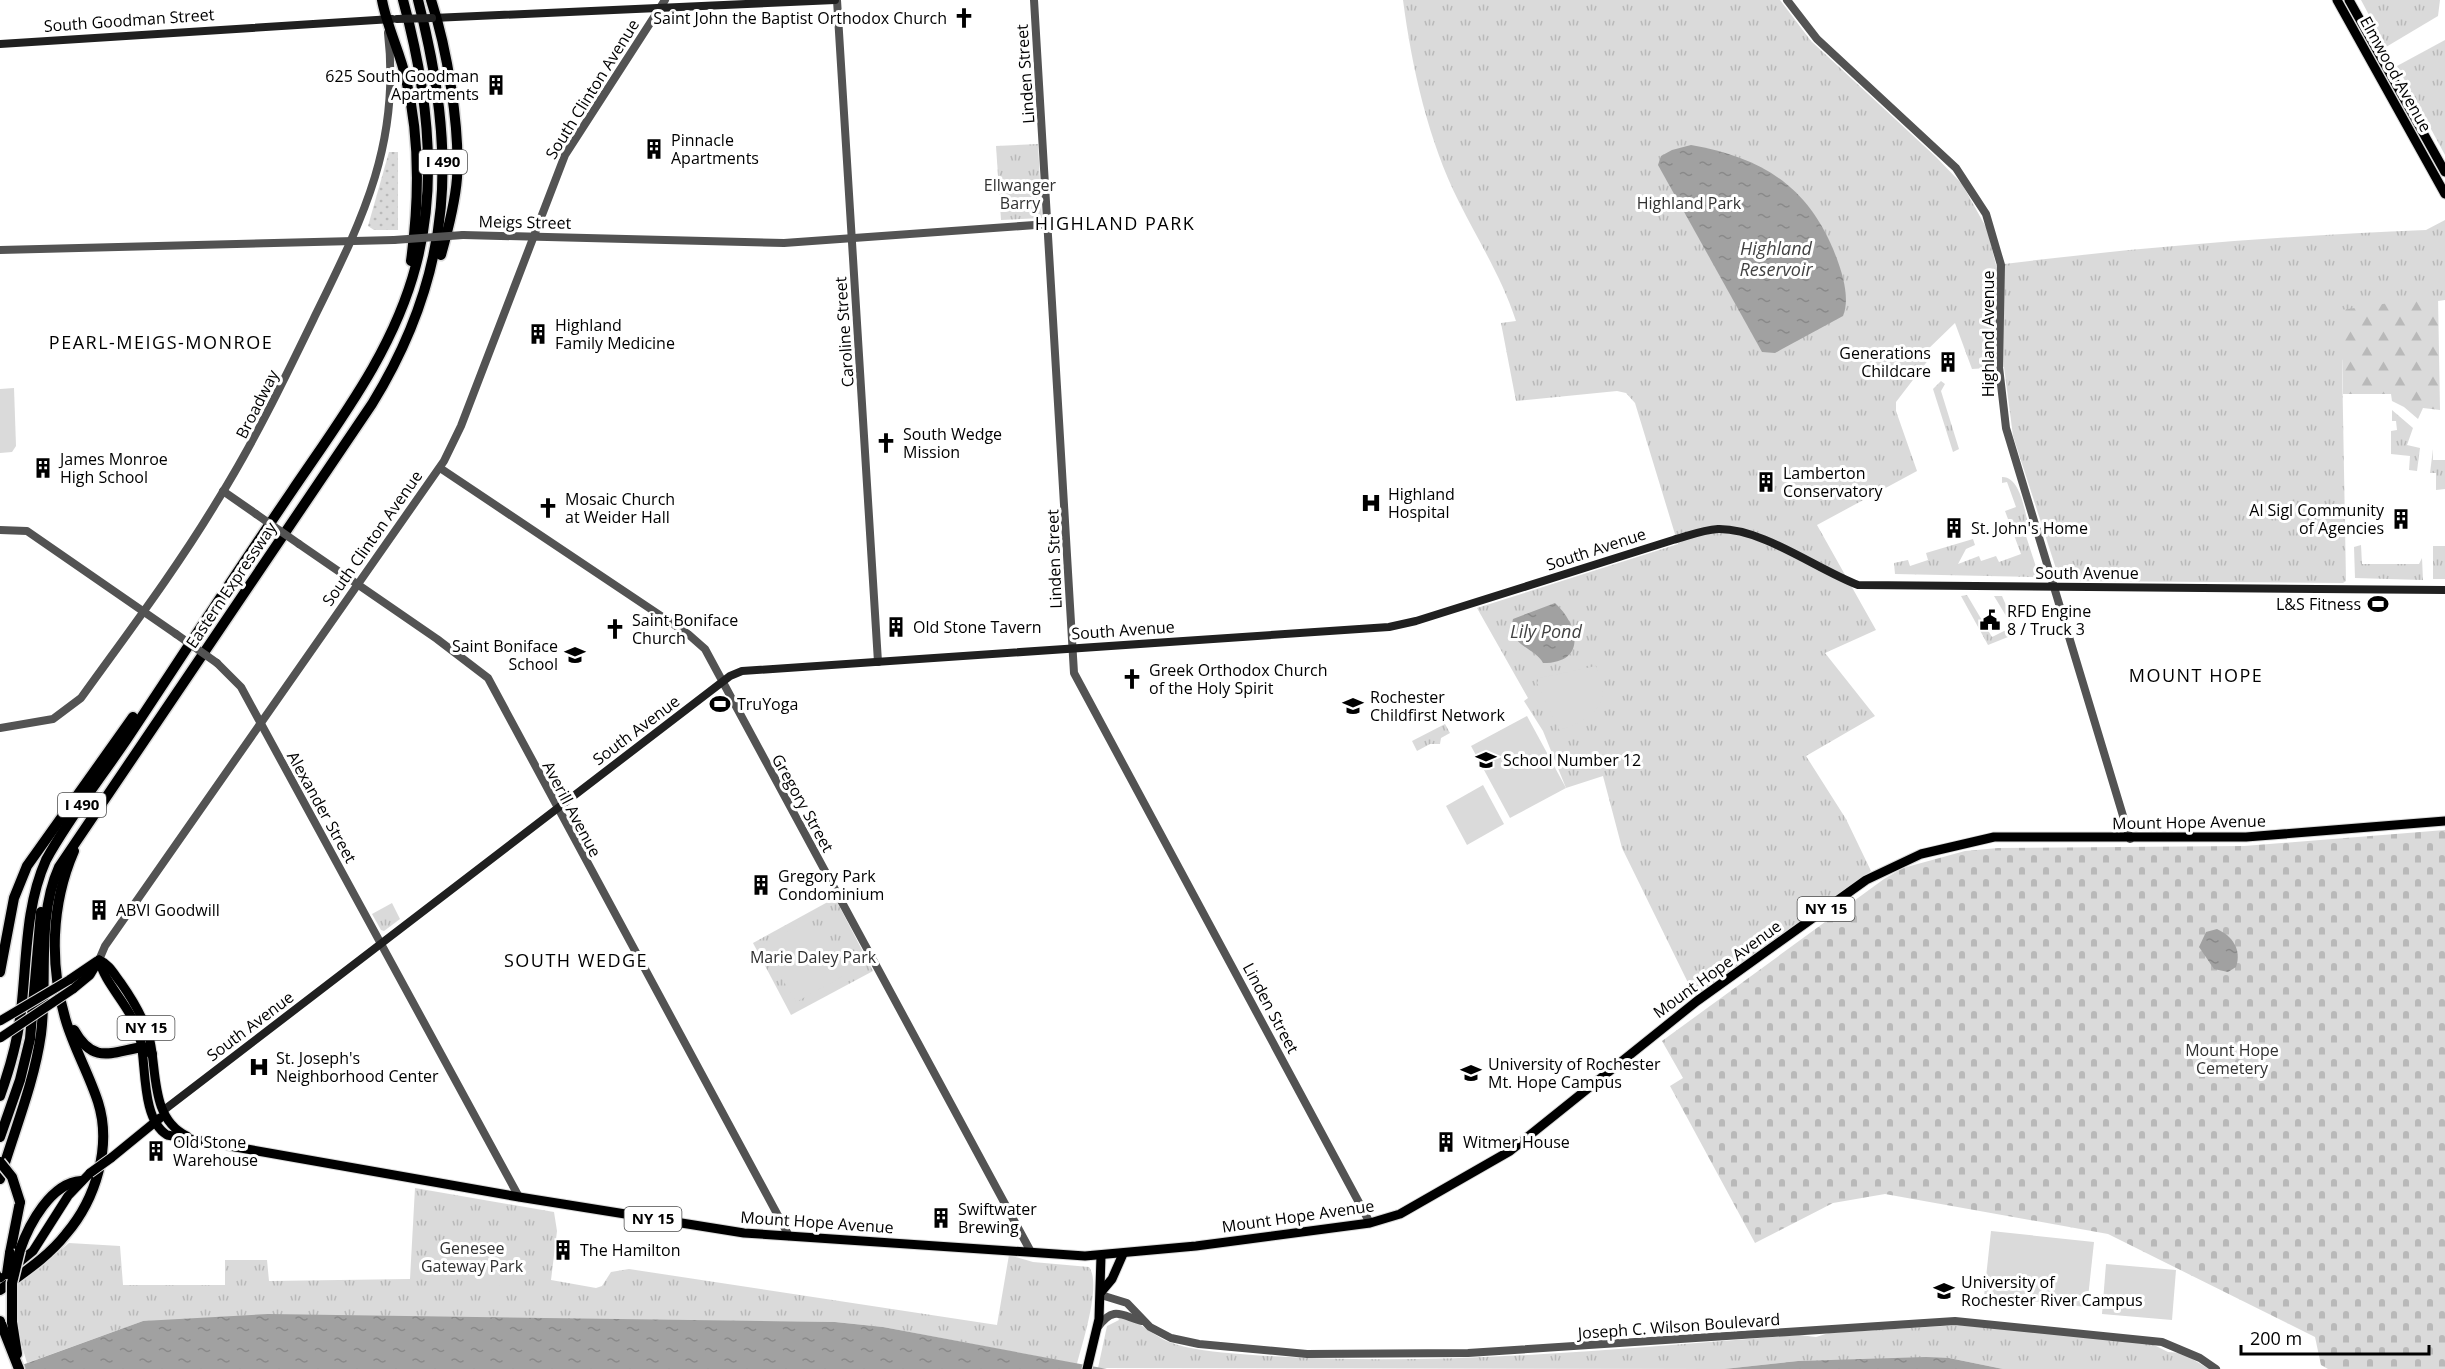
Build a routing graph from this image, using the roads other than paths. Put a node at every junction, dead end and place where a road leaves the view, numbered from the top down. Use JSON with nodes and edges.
{"nodes":[{"id":1,"x":382,"y":0,"type":"edge"},
{"id":2,"x":403,"y":0,"type":"edge"},
{"id":3,"x":418,"y":0,"type":"edge"},
{"id":4,"x":431,"y":0,"type":"edge"},
{"id":5,"x":665,"y":0,"type":"edge"},
{"id":6,"x":836,"y":0,"type":"edge"},
{"id":7,"x":1034,"y":0,"type":"edge"},
{"id":8,"x":1787,"y":0,"type":"edge"},
{"id":9,"x":2337,"y":0,"type":"edge"},
{"id":10,"x":2349,"y":0,"type":"edge"},
{"id":11,"x":658,"y":10,"type":"junction"},
{"id":12,"x":435,"y":18,"type":"junction"},
{"id":13,"x":391,"y":20,"type":"junction"},
{"id":14,"x":0,"y":44,"type":"edge"},
{"id":15,"x":2445,"y":172,"type":"edge"},
{"id":16,"x":2445,"y":194,"type":"edge"},
{"id":17,"x":1049,"y":224,"type":"junction"},
{"id":18,"x":535,"y":235,"type":"junction"},
{"id":19,"x":852,"y":239,"type":"junction"},
{"id":20,"x":351,"y":242,"type":"junction"},
{"id":21,"x":0,"y":250,"type":"edge"},
{"id":22,"x":402,"y":309,"type":"junction"},
{"id":23,"x":415,"y":322,"type":"junction"},
{"id":24,"x":440,"y":468,"type":"junction"},
{"id":25,"x":223,"y":491,"type":"junction"},
{"id":26,"x":0,"y":530,"type":"edge"},
{"id":27,"x":357,"y":586,"type":"junction"},
{"id":28,"x":2052,"y":588,"type":"junction"},
{"id":29,"x":2445,"y":590,"type":"edge"},
{"id":30,"x":143,"y":611,"type":"junction"},
{"id":31,"x":195,"y":632,"type":"junction"},
{"id":32,"x":1072,"y":648,"type":"junction"},
{"id":33,"x":878,"y":662,"type":"junction"},
{"id":34,"x":723,"y":683,"type":"junction"},
{"id":35,"x":261,"y":724,"type":"junction"},
{"id":36,"x":0,"y":728,"type":"edge"},
{"id":37,"x":557,"y":810,"type":"junction"},
{"id":38,"x":96,"y":811,"type":"junction"},
{"id":39,"x":2445,"y":821,"type":"edge"},
{"id":40,"x":2130,"y":839,"type":"junction"},
{"id":41,"x":62,"y":861,"type":"junction"},
{"id":42,"x":382,"y":944,"type":"junction"},
{"id":43,"x":99,"y":960,"type":"junction"},
{"id":44,"x":0,"y":972,"type":"edge"},
{"id":45,"x":71,"y":985,"type":"junction"},
{"id":46,"x":60,"y":993,"type":"junction"},
{"id":47,"x":0,"y":1021,"type":"edge"},
{"id":48,"x":0,"y":1038,"type":"edge"},
{"id":49,"x":142,"y":1047,"type":"junction"},
{"id":50,"x":152,"y":1054,"type":"junction"},
{"id":51,"x":0,"y":1096,"type":"edge"},
{"id":52,"x":164,"y":1110,"type":"junction"},
{"id":53,"x":157,"y":1122,"type":"junction"},
{"id":54,"x":0,"y":1137,"type":"edge"},
{"id":55,"x":190,"y":1137,"type":"junction"},
{"id":56,"x":0,"y":1162,"type":"edge"},
{"id":57,"x":86,"y":1177,"type":"junction"},
{"id":58,"x":0,"y":1179,"type":"edge"},
{"id":59,"x":519,"y":1197,"type":"junction"},
{"id":60,"x":1370,"y":1222,"type":"junction"},
{"id":61,"x":789,"y":1236,"type":"junction"},
{"id":62,"x":15,"y":1251,"type":"junction"},
{"id":63,"x":1031,"y":1251,"type":"junction"},
{"id":64,"x":1123,"y":1254,"type":"junction"},
{"id":65,"x":1101,"y":1256,"type":"junction"},
{"id":66,"x":0,"y":1278,"type":"edge"},
{"id":67,"x":0,"y":1290,"type":"edge"},
{"id":68,"x":1101,"y":1293,"type":"junction"},
{"id":69,"x":0,"y":1321,"type":"edge"},
{"id":70,"x":1143,"y":1321,"type":"junction"},
{"id":71,"x":1096,"y":1332,"type":"junction"},
{"id":72,"x":20,"y":1369,"type":"edge"},
{"id":73,"x":1087,"y":1369,"type":"edge"},
{"id":74,"x":2216,"y":1369,"type":"edge"}],
"edges":[{"from":1,"to":13,"type":"highway"},
{"from":2,"to":22,"type":"highway","name":"Eastern Expressway","number":"I 490"},
{"from":3,"to":23,"type":"highway","name":"Eastern Expressway","number":"I 490"},
{"from":4,"to":12,"type":"highway"},
{"from":5,"to":11,"type":"street","name":"South Clinton Avenue"},
{"from":6,"to":11,"type":"main road","name":"South Goodman Street"},
{"from":6,"to":19,"type":"street","name":"Caroline Street"},
{"from":7,"to":17,"type":"street","name":"Linden Street"},
{"from":8,"to":28,"type":"street","name":"Highland Avenue"},
{"from":9,"to":16,"type":"main road","name":"Elmwood Avenue"},
{"from":10,"to":15,"type":"main road","name":"Elmwood Avenue"},
{"from":11,"to":12,"type":"main road","name":"South Goodman Street"},
{"from":11,"to":18,"type":"street","name":"South Clinton Avenue"},
{"from":12,"to":13,"type":"main road","name":"South Goodman Street","bridge":true},
{"from":12,"to":23,"type":"highway"},
{"from":13,"to":14,"type":"main road","name":"South Goodman Street"},
{"from":13,"to":20,"type":"street","name":"Broadway"},
{"from":13,"to":22,"type":"highway"},
{"from":17,"to":19,"type":"street","name":"Meigs Street"},
{"from":17,"to":32,"type":"street","name":"Linden Street"},
{"from":18,"to":19,"type":"street","name":"Meigs Street"},
{"from":18,"to":20,"type":"street","name":"Meigs Street","bridge":true},
{"from":18,"to":24,"type":"street","name":"South Clinton Avenue"},
{"from":19,"to":33,"type":"street","name":"Caroline Street"},
{"from":20,"to":21,"type":"street","name":"Meigs Street"},
{"from":20,"to":25,"type":"street","name":"Broadway"},
{"from":22,"to":31,"type":"highway","name":"Eastern Expressway","number":"I 490"},
{"from":23,"to":38,"type":"highway","name":"Eastern Expressway","number":"I 490"},
{"from":24,"to":27,"type":"street","name":"South Clinton Avenue"},
{"from":24,"to":34,"type":"street","name":"Gregory Street"},
{"from":25,"to":27,"type":"street","name":"Averill Avenue","bridge":true},
{"from":25,"to":30,"type":"street","name":"Broadway"},
{"from":26,"to":30,"type":"street","name":"Alexander Street"},
{"from":27,"to":35,"type":"street","name":"South Clinton Avenue"},
{"from":27,"to":37,"type":"street","name":"Averill Avenue"},
{"from":28,"to":29,"type":"main road","name":"South Avenue"},
{"from":28,"to":32,"type":"main road","name":"South Avenue"},
{"from":28,"to":40,"type":"street","name":"Highland Avenue"},
{"from":30,"to":35,"type":"street","name":"Alexander Street","bridge":true},
{"from":30,"to":36,"type":"street","name":"Broadway"},
{"from":31,"to":44,"type":"highway"},
{"from":31,"to":51,"type":"highway","name":"Eastern Expressway","number":"I 490"},
{"from":32,"to":33,"type":"main road","name":"South Avenue"},
{"from":32,"to":60,"type":"street","name":"Linden Street"},
{"from":33,"to":34,"type":"main road","name":"South Avenue"},
{"from":34,"to":37,"type":"main road","name":"South Avenue"},
{"from":34,"to":63,"type":"street","name":"Gregory Street"},
{"from":35,"to":42,"type":"street","name":"Alexander Street"},
{"from":35,"to":43,"type":"street","name":"South Clinton Avenue"},
{"from":37,"to":42,"type":"main road","name":"South Avenue"},
{"from":37,"to":61,"type":"street","name":"Averill Avenue"},
{"from":38,"to":41,"type":"highway","name":"Eastern Expressway","number":"I 490"},
{"from":38,"to":46,"type":"highway"},
{"from":39,"to":40,"type":"main road","name":"Mount Hope Avenue","number":"NY 15"},
{"from":40,"to":60,"type":"main road","name":"Mount Hope Avenue","number":"NY 15"},
{"from":41,"to":54,"type":"highway"},
{"from":41,"to":58,"type":"highway","name":"Eastern Expressway","number":"I 490"},
{"from":42,"to":52,"type":"main road","name":"South Avenue"},
{"from":42,"to":59,"type":"street","name":"Alexander Street"},
{"from":43,"to":45,"type":"main road","name":"South Clinton Avenue"},
{"from":43,"to":49,"type":"main road"},
{"from":43,"to":50,"type":"main road","number":"NY 15"},
{"from":45,"to":47,"type":"main road","name":"South Clinton Avenue","bridge":true},
{"from":45,"to":48,"type":"main road","bridge":true},
{"from":46,"to":49,"type":"highway"},
{"from":46,"to":67,"type":"highway"},
{"from":49,"to":50,"type":"highway"},
{"from":49,"to":53,"type":"main road"},
{"from":50,"to":52,"type":"main road","number":"NY 15"},
{"from":52,"to":53,"type":"main road","name":"South Avenue"},
{"from":52,"to":55,"type":"main road","number":"NY 15"},
{"from":53,"to":55,"type":"main road","name":"Mount Hope Avenue","number":"NY 15"},
{"from":53,"to":57,"type":"main road","name":"South Avenue","bridge":true},
{"from":55,"to":59,"type":"main road","name":"Mount Hope Avenue","number":"NY 15"},
{"from":56,"to":62,"type":"highway","bridge":true},
{"from":57,"to":62,"type":"highway"},
{"from":57,"to":66,"type":"main road","name":"South Avenue"},
{"from":59,"to":61,"type":"main road","name":"Mount Hope Avenue","number":"NY 15"},
{"from":60,"to":64,"type":"main road","name":"Mount Hope Avenue","number":"NY 15"},
{"from":61,"to":63,"type":"main road","name":"Mount Hope Avenue","number":"NY 15"},
{"from":62,"to":72,"type":"highway","bridge":true},
{"from":63,"to":65,"type":"main road","name":"Mount Hope Avenue","number":"NY 15"},
{"from":64,"to":65,"type":"main road","name":"Mount Hope Avenue","number":"NY 15"},
{"from":64,"to":68,"type":"main road"},
{"from":65,"to":68,"type":"main road"},
{"from":68,"to":70,"type":"street","name":"Joseph C. Wilson Boulevard"},
{"from":68,"to":71,"type":"main road"},
{"from":69,"to":72,"type":"highway"},
{"from":70,"to":71,"type":"street","name":"Joseph C. Wilson Boulevard"},
{"from":70,"to":74,"type":"street","name":"Joseph C. Wilson Boulevard"},
{"from":71,"to":73,"type":"main road"}]}
